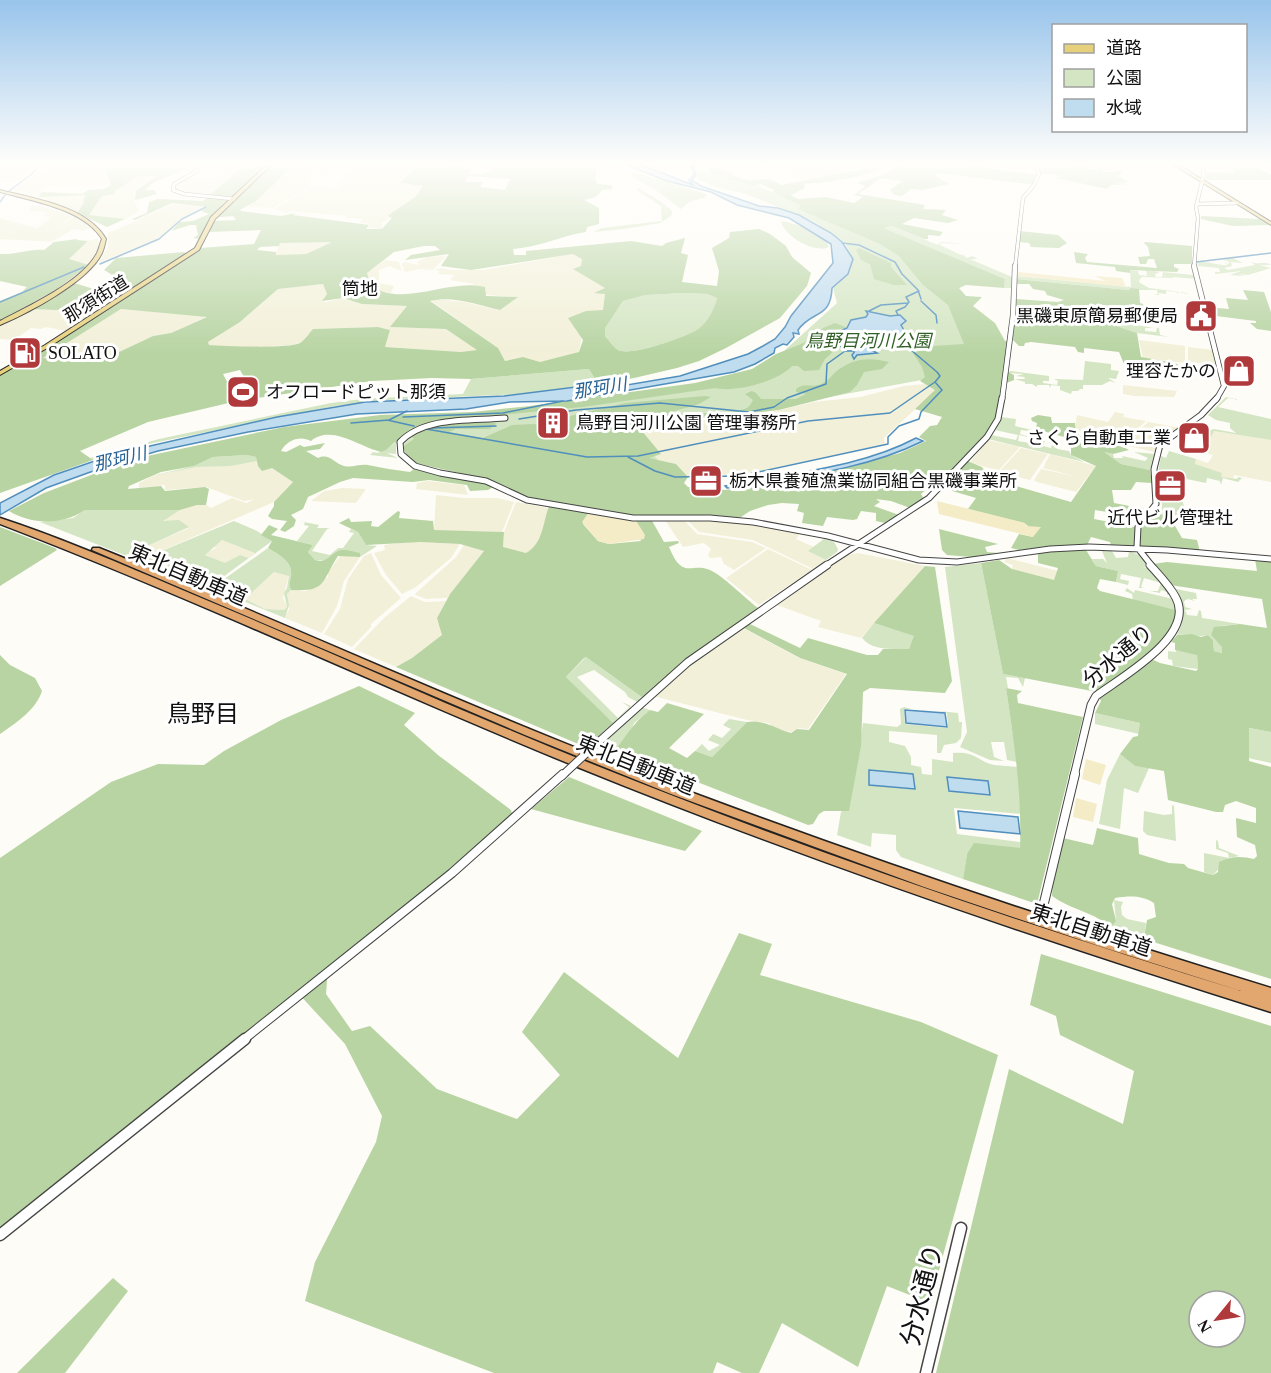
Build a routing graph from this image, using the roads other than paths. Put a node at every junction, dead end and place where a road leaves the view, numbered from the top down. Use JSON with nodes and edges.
{"nodes":[{"id":1,"x":95,"y":226,"type":"edge"},
{"id":2,"x":209,"y":226,"type":"edge"},
{"id":3,"x":1019,"y":226,"type":"edge"},
{"id":4,"x":1196,"y":226,"type":"edge"},
{"id":5,"x":0,"y":323,"type":"edge"},
{"id":6,"x":0,"y":373,"type":"edge"},
{"id":7,"x":505,"y":418,"type":"dead end"},
{"id":8,"x":0,"y":514,"type":"edge"},
{"id":9,"x":0,"y":521,"type":"edge"},
{"id":10,"x":26,"y":527,"type":"junction"},
{"id":11,"x":855,"y":544,"type":"junction"},
{"id":12,"x":1139,"y":550,"type":"junction"},
{"id":13,"x":1271,"y":559,"type":"edge"},
{"id":14,"x":1043,"y":907,"type":"dead end"},
{"id":15,"x":1271,"y":994,"type":"edge"},
{"id":16,"x":1271,"y":1006,"type":"edge"},
{"id":17,"x":961,"y":1228,"type":"dead end"},
{"id":18,"x":0,"y":1235,"type":"edge"},
{"id":19,"x":926,"y":1373,"type":"edge"}],
"edges":[{"from":1,"to":5,"type":"main road"},
{"from":2,"to":6,"type":"main road","name":"那須街道"},
{"from":3,"to":11,"type":"street"},
{"from":4,"to":12,"type":"street"},
{"from":7,"to":11,"type":"street"},
{"from":8,"to":10,"type":"highway","name":"東北自動車道"},
{"from":9,"to":10,"type":"highway","name":"東北自動車道"},
{"from":10,"to":15,"type":"highway","name":"東北自動車道"},
{"from":10,"to":16,"type":"highway","name":"東北自動車道"},
{"from":11,"to":12,"type":"street"},
{"from":11,"to":18,"type":"street","bridge":true},
{"from":12,"to":13,"type":"street"},
{"from":12,"to":14,"type":"street","name":"分水通り"},
{"from":17,"to":19,"type":"street","name":"分水通り"}]}
